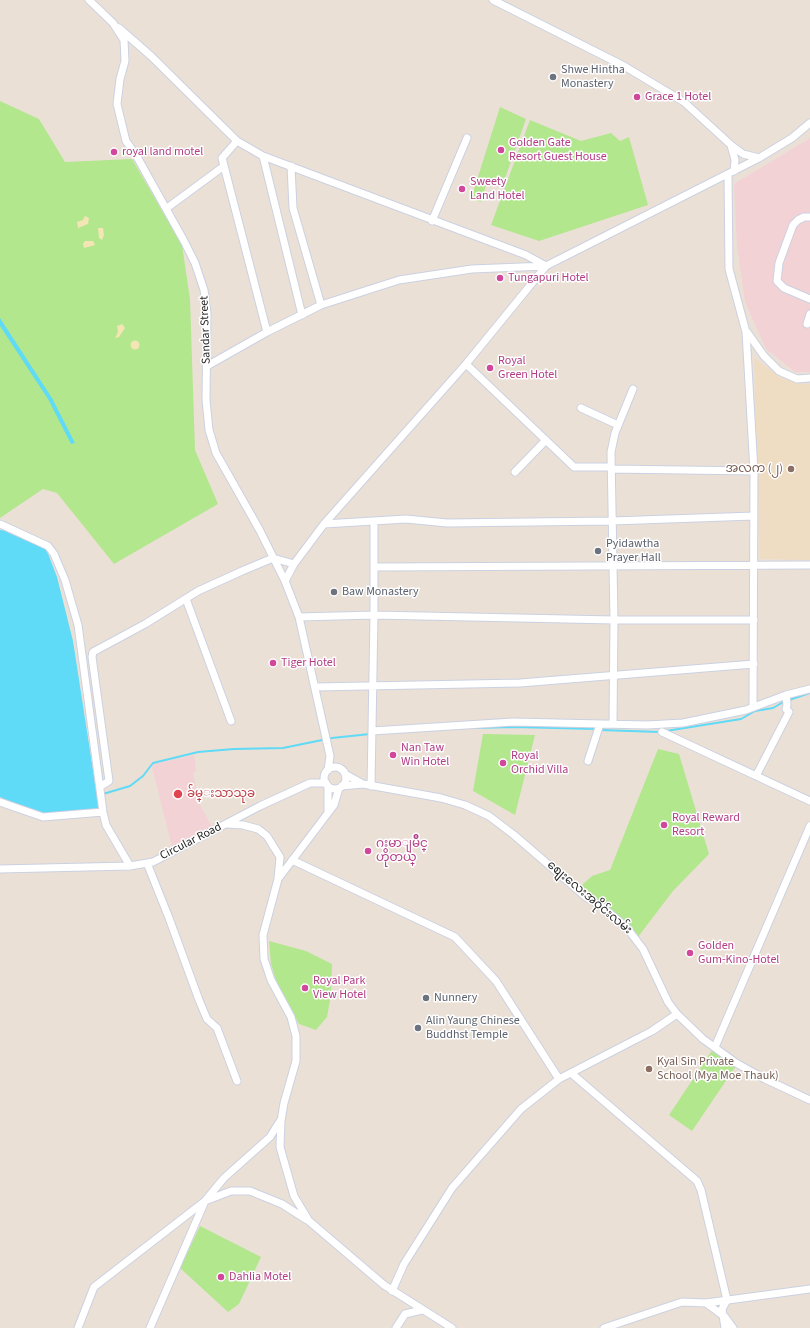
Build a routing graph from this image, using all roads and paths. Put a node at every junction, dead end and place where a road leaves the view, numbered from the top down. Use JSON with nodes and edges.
{"nodes":[{"id":1,"x":89,"y":0,"type":"edge"},
{"id":2,"x":492,"y":0,"type":"edge"},
{"id":3,"x":113,"y":23,"type":"junction"},
{"id":4,"x":810,"y":124,"type":"edge"},
{"id":5,"x":467,"y":138,"type":"dead end"},
{"id":6,"x":237,"y":142,"type":"junction"},
{"id":7,"x":731,"y":145,"type":"junction"},
{"id":8,"x":263,"y":156,"type":"junction"},
{"id":9,"x":759,"y":158,"type":"junction"},
{"id":10,"x":224,"y":166,"type":"junction"},
{"id":11,"x":291,"y":166,"type":"junction"},
{"id":12,"x":731,"y":173,"type":"junction"},
{"id":13,"x":166,"y":208,"type":"junction"},
{"id":14,"x":810,"y":217,"type":"edge"},
{"id":15,"x":432,"y":221,"type":"junction"},
{"id":16,"x":546,"y":266,"type":"junction"},
{"id":17,"x":810,"y":299,"type":"edge"},
{"id":18,"x":321,"y":305,"type":"junction"},
{"id":19,"x":810,"y":314,"type":"edge"},
{"id":20,"x":302,"y":315,"type":"junction"},
{"id":21,"x":806,"y":324,"type":"dead end"},
{"id":22,"x":266,"y":332,"type":"junction"},
{"id":23,"x":746,"y":332,"type":"junction"},
{"id":24,"x":466,"y":364,"type":"junction"},
{"id":25,"x":207,"y":366,"type":"junction"},
{"id":26,"x":810,"y":378,"type":"edge"},
{"id":27,"x":633,"y":389,"type":"dead end"},
{"id":28,"x":581,"y":408,"type":"dead end"},
{"id":29,"x":618,"y":425,"type":"junction"},
{"id":30,"x":546,"y":440,"type":"junction"},
{"id":31,"x":611,"y":468,"type":"junction"},
{"id":32,"x":754,"y":471,"type":"junction"},
{"id":33,"x":515,"y":472,"type":"dead end"},
{"id":34,"x":754,"y":516,"type":"junction"},
{"id":35,"x":374,"y":521,"type":"junction"},
{"id":36,"x":612,"y":521,"type":"junction"},
{"id":37,"x":0,"y":524,"type":"edge"},
{"id":38,"x":324,"y":524,"type":"junction"},
{"id":39,"x":273,"y":558,"type":"junction"},
{"id":40,"x":294,"y":564,"type":"junction"},
{"id":41,"x":810,"y":565,"type":"edge"},
{"id":42,"x":613,"y":566,"type":"junction"},
{"id":43,"x":755,"y":566,"type":"junction"},
{"id":44,"x":374,"y":567,"type":"junction"},
{"id":45,"x":285,"y":581,"type":"junction"},
{"id":46,"x":186,"y":598,"type":"junction"},
{"id":47,"x":374,"y":615,"type":"junction"},
{"id":48,"x":299,"y":617,"type":"junction"},
{"id":49,"x":614,"y":620,"type":"junction"},
{"id":50,"x":754,"y":620,"type":"junction"},
{"id":51,"x":754,"y":664,"type":"junction"},
{"id":52,"x":614,"y":676,"type":"junction"},
{"id":53,"x":373,"y":685,"type":"junction"},
{"id":54,"x":315,"y":687,"type":"junction"},
{"id":55,"x":810,"y":689,"type":"edge"},
{"id":56,"x":787,"y":699,"type":"junction"},
{"id":57,"x":754,"y":707,"type":"junction"},
{"id":58,"x":231,"y":721,"type":"dead end"},
{"id":59,"x":613,"y":724,"type":"junction"},
{"id":60,"x":599,"y":725,"type":"junction"},
{"id":61,"x":662,"y":732,"type":"dead end"},
{"id":62,"x":372,"y":733,"type":"junction"},
{"id":63,"x":330,"y":756,"type":"junction"},
{"id":64,"x":588,"y":761,"type":"dead end"},
{"id":65,"x":339,"y":768,"type":"junction"},
{"id":66,"x":327,"y":771,"type":"junction"},
{"id":67,"x":345,"y":774,"type":"junction"},
{"id":68,"x":756,"y":776,"type":"junction"},
{"id":69,"x":310,"y":783,"type":"junction"},
{"id":70,"x":327,"y":784,"type":"junction"},
{"id":71,"x":367,"y":785,"type":"junction"},
{"id":72,"x":100,"y":786,"type":"junction"},
{"id":73,"x":341,"y":787,"type":"junction"},
{"id":74,"x":0,"y":802,"type":"edge"},
{"id":75,"x":810,"y":802,"type":"edge"},
{"id":76,"x":103,"y":812,"type":"junction"},
{"id":77,"x":328,"y":812,"type":"junction"},
{"id":78,"x":227,"y":824,"type":"junction"},
{"id":79,"x":810,"y":826,"type":"edge"},
{"id":80,"x":292,"y":860,"type":"junction"},
{"id":81,"x":147,"y":863,"type":"junction"},
{"id":82,"x":130,"y":866,"type":"junction"},
{"id":83,"x":0,"y":869,"type":"edge"},
{"id":84,"x":278,"y":879,"type":"junction"},
{"id":85,"x":677,"y":1014,"type":"junction"},
{"id":86,"x":715,"y":1047,"type":"junction"},
{"id":87,"x":571,"y":1073,"type":"junction"},
{"id":88,"x":559,"y":1079,"type":"junction"},
{"id":89,"x":237,"y":1081,"type":"dead end"},
{"id":90,"x":809,"y":1098,"type":"edge"},
{"id":91,"x":281,"y":1121,"type":"junction"},
{"id":92,"x":205,"y":1201,"type":"junction"},
{"id":93,"x":309,"y":1221,"type":"junction"},
{"id":94,"x":810,"y":1289,"type":"edge"},
{"id":95,"x":392,"y":1291,"type":"junction"},
{"id":96,"x":727,"y":1300,"type":"junction"},
{"id":97,"x":706,"y":1303,"type":"junction"},
{"id":98,"x":422,"y":1310,"type":"junction"},
{"id":99,"x":725,"y":1317,"type":"junction"},
{"id":100,"x":78,"y":1328,"type":"edge"},
{"id":101,"x":150,"y":1328,"type":"edge"},
{"id":102,"x":396,"y":1328,"type":"edge"},
{"id":103,"x":452,"y":1328,"type":"edge"},
{"id":104,"x":604,"y":1328,"type":"edge"},
{"id":105,"x":725,"y":1328,"type":"edge"},
{"id":106,"x":733,"y":1328,"type":"edge"}],
"edges":[{"from":1,"to":3,"type":"street","name":"Sandar Street"},
{"from":2,"to":7,"type":"street"},
{"from":3,"to":6,"type":"street"},
{"from":3,"to":13,"type":"street","name":"Sandar Street"},
{"from":4,"to":9,"type":"street"},
{"from":5,"to":15,"type":"street"},
{"from":6,"to":8,"type":"street"},
{"from":6,"to":10,"type":"street"},
{"from":7,"to":9,"type":"street"},
{"from":7,"to":12,"type":"street"},
{"from":8,"to":11,"type":"street"},
{"from":8,"to":20,"type":"street"},
{"from":9,"to":12,"type":"street"},
{"from":10,"to":13,"type":"street"},
{"from":10,"to":22,"type":"street"},
{"from":11,"to":15,"type":"street"},
{"from":11,"to":18,"type":"street"},
{"from":12,"to":16,"type":"street"},
{"from":12,"to":23,"type":"street"},
{"from":13,"to":25,"type":"street","name":"Sandar Street"},
{"from":14,"to":17,"type":"street"},
{"from":15,"to":16,"type":"street"},
{"from":16,"to":18,"type":"street"},
{"from":16,"to":24,"type":"street"},
{"from":18,"to":20,"type":"street"},
{"from":19,"to":21,"type":"street"},
{"from":20,"to":22,"type":"street"},
{"from":22,"to":25,"type":"street"},
{"from":23,"to":26,"type":"street"},
{"from":23,"to":32,"type":"street"},
{"from":24,"to":30,"type":"street"},
{"from":24,"to":38,"type":"street"},
{"from":25,"to":39,"type":"street","name":"Sandar Street"},
{"from":27,"to":29,"type":"street"},
{"from":28,"to":29,"type":"street"},
{"from":29,"to":31,"type":"street"},
{"from":30,"to":31,"type":"street"},
{"from":30,"to":33,"type":"street"},
{"from":31,"to":32,"type":"street"},
{"from":31,"to":36,"type":"street"},
{"from":32,"to":34,"type":"street"},
{"from":34,"to":36,"type":"street"},
{"from":34,"to":43,"type":"street"},
{"from":35,"to":36,"type":"street"},
{"from":35,"to":38,"type":"street"},
{"from":35,"to":44,"type":"street"},
{"from":36,"to":42,"type":"street"},
{"from":37,"to":72,"type":"street"},
{"from":38,"to":40,"type":"street"},
{"from":39,"to":40,"type":"street"},
{"from":39,"to":45,"type":"street","name":"Sandar Street"},
{"from":39,"to":46,"type":"street"},
{"from":40,"to":45,"type":"street"},
{"from":41,"to":43,"type":"street"},
{"from":42,"to":43,"type":"street"},
{"from":42,"to":44,"type":"street"},
{"from":42,"to":49,"type":"street"},
{"from":43,"to":50,"type":"street"},
{"from":44,"to":47,"type":"street"},
{"from":45,"to":48,"type":"street","name":"Sandar Street"},
{"from":46,"to":58,"type":"street"},
{"from":46,"to":72,"type":"street"},
{"from":47,"to":48,"type":"street"},
{"from":47,"to":49,"type":"street"},
{"from":47,"to":53,"type":"street"},
{"from":48,"to":54,"type":"street","name":"Sandar Street"},
{"from":49,"to":50,"type":"street"},
{"from":49,"to":52,"type":"street"},
{"from":50,"to":51,"type":"street"},
{"from":51,"to":52,"type":"street"},
{"from":51,"to":57,"type":"street"},
{"from":52,"to":53,"type":"street"},
{"from":52,"to":59,"type":"street"},
{"from":53,"to":54,"type":"street"},
{"from":53,"to":62,"type":"street"},
{"from":54,"to":63,"type":"street","name":"Sandar Street"},
{"from":55,"to":56,"type":"street"},
{"from":56,"to":57,"type":"street"},
{"from":56,"to":68,"type":"street"},
{"from":57,"to":59,"type":"street"},
{"from":59,"to":60,"type":"street"},
{"from":60,"to":62,"type":"street"},
{"from":60,"to":64,"type":"street"},
{"from":61,"to":68,"type":"street"},
{"from":62,"to":71,"type":"street"},
{"from":63,"to":65,"type":"street"},
{"from":63,"to":66,"type":"street"},
{"from":65,"to":66,"type":"street"},
{"from":65,"to":67,"type":"street"},
{"from":66,"to":69,"type":"street"},
{"from":66,"to":70,"type":"street"},
{"from":67,"to":71,"type":"street"},
{"from":67,"to":73,"type":"street"},
{"from":68,"to":75,"type":"street"},
{"from":69,"to":70,"type":"street","name":"Circular Road"},
{"from":69,"to":78,"type":"street","name":"Circular Road"},
{"from":70,"to":73,"type":"street"},
{"from":70,"to":77,"type":"street"},
{"from":71,"to":73,"type":"street"},
{"from":71,"to":85,"type":"street","name":"စျေးလေးအဝိုင်းလမ်း"},
{"from":72,"to":76,"type":"street"},
{"from":73,"to":77,"type":"street"},
{"from":74,"to":76,"type":"street"},
{"from":76,"to":82,"type":"street"},
{"from":77,"to":80,"type":"street"},
{"from":78,"to":81,"type":"street","name":"Circular Road"},
{"from":78,"to":84,"type":"street"},
{"from":79,"to":86,"type":"street"},
{"from":80,"to":84,"type":"street"},
{"from":80,"to":88,"type":"street"},
{"from":81,"to":82,"type":"street","name":"Circular Road"},
{"from":81,"to":89,"type":"street"},
{"from":82,"to":83,"type":"street","name":"Circular Road"},
{"from":84,"to":91,"type":"street"},
{"from":85,"to":86,"type":"street","name":"စျေးလေးအဝိုင်းလမ်း"},
{"from":85,"to":87,"type":"street"},
{"from":86,"to":90,"type":"street","name":"စျေးလေးအဝိုင်းလမ်း"},
{"from":87,"to":88,"type":"street"},
{"from":87,"to":96,"type":"street"},
{"from":88,"to":95,"type":"street"},
{"from":91,"to":92,"type":"street"},
{"from":91,"to":93,"type":"street"},
{"from":92,"to":93,"type":"street"},
{"from":92,"to":100,"type":"street"},
{"from":92,"to":101,"type":"street"},
{"from":93,"to":95,"type":"street"},
{"from":94,"to":96,"type":"street"},
{"from":95,"to":98,"type":"street"},
{"from":96,"to":97,"type":"street"},
{"from":96,"to":99,"type":"street"},
{"from":97,"to":99,"type":"street"},
{"from":97,"to":104,"type":"street"},
{"from":98,"to":102,"type":"street"},
{"from":98,"to":103,"type":"street"},
{"from":99,"to":105,"type":"street"},
{"from":99,"to":106,"type":"street"}]}
